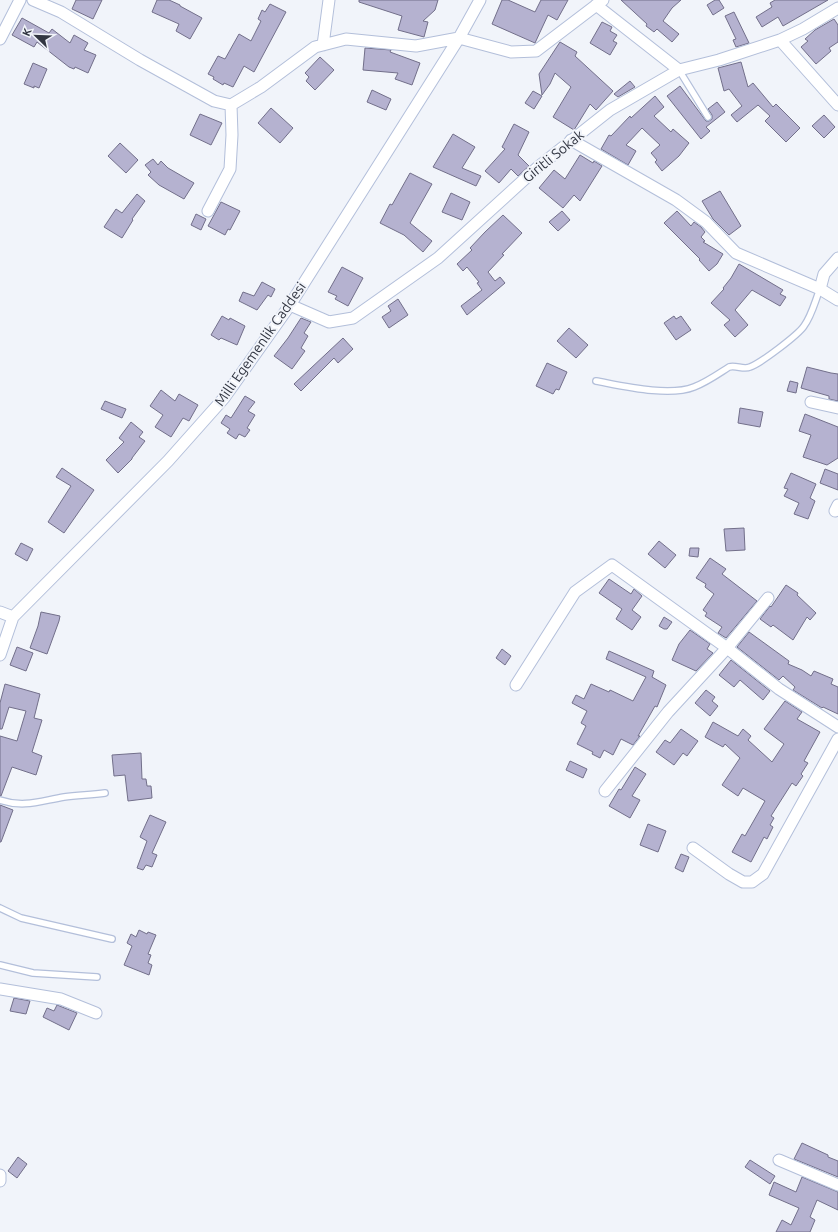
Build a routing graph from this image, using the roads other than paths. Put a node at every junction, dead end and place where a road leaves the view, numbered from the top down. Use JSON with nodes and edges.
{"nodes":[{"id":1,"x":20,"y":0,"type":"edge"},
{"id":2,"x":33,"y":0,"type":"edge"},
{"id":3,"x":329,"y":0,"type":"edge"},
{"id":4,"x":480,"y":0,"type":"edge"},
{"id":5,"x":600,"y":2,"type":"edge"},
{"id":6,"x":838,"y":8,"type":"edge"},
{"id":7,"x":459,"y":38,"type":"junction"},
{"id":8,"x":0,"y":39,"type":"edge"},
{"id":9,"x":780,"y":40,"type":"junction"},
{"id":10,"x":323,"y":45,"type":"junction"},
{"id":11,"x":679,"y":70,"type":"junction"},
{"id":12,"x":231,"y":105,"type":"junction"},
{"id":13,"x":838,"y":105,"type":"edge"},
{"id":14,"x":708,"y":117,"type":"dead end"},
{"id":15,"x":571,"y":140,"type":"junction"},
{"id":16,"x":208,"y":211,"type":"dead end"},
{"id":17,"x":838,"y":258,"type":"edge"},
{"id":18,"x":820,"y":289,"type":"junction"},
{"id":19,"x":838,"y":300,"type":"edge"},
{"id":20,"x":290,"y":304,"type":"junction"},
{"id":21,"x":596,"y":380,"type":"dead end"},
{"id":22,"x":811,"y":402,"type":"dead end"},
{"id":23,"x":838,"y":408,"type":"edge"},
{"id":24,"x":768,"y":598,"type":"dead end"},
{"id":25,"x":0,"y":612,"type":"edge"},
{"id":26,"x":14,"y":617,"type":"junction"},
{"id":27,"x":727,"y":648,"type":"junction"},
{"id":28,"x":0,"y":655,"type":"edge"},
{"id":29,"x":516,"y":685,"type":"dead end"},
{"id":30,"x":838,"y":727,"type":"edge"},
{"id":31,"x":838,"y":739,"type":"edge"},
{"id":32,"x":604,"y":791,"type":"dead end"},
{"id":33,"x":105,"y":793,"type":"dead end"},
{"id":34,"x":0,"y":800,"type":"edge"},
{"id":35,"x":693,"y":848,"type":"dead end"},
{"id":36,"x":0,"y":908,"type":"edge"},
{"id":37,"x":112,"y":939,"type":"dead end"},
{"id":38,"x":0,"y":965,"type":"edge"},
{"id":39,"x":97,"y":977,"type":"dead end"},
{"id":40,"x":0,"y":989,"type":"edge"},
{"id":41,"x":96,"y":1013,"type":"dead end"},
{"id":42,"x":779,"y":1160,"type":"dead end"},
{"id":43,"x":0,"y":1175,"type":"edge"},
{"id":44,"x":0,"y":1181,"type":"edge"},
{"id":45,"x":838,"y":1186,"type":"edge"}],
"edges":[{"from":1,"to":8,"type":"street"},
{"from":2,"to":12,"type":"street"},
{"from":3,"to":10,"type":"street"},
{"from":4,"to":7,"type":"street","name":"Milli Egemenlik Caddesi"},
{"from":5,"to":7,"type":"street"},
{"from":5,"to":11,"type":"street"},
{"from":6,"to":9,"type":"street","name":"Giritli Sokak"},
{"from":7,"to":10,"type":"street"},
{"from":7,"to":20,"type":"street","name":"Milli Egemenlik Caddesi"},
{"from":9,"to":11,"type":"street","name":"Giritli Sokak"},
{"from":9,"to":13,"type":"street"},
{"from":10,"to":12,"type":"street"},
{"from":11,"to":14,"type":"lane"},
{"from":11,"to":15,"type":"street","name":"Giritli Sokak"},
{"from":12,"to":16,"type":"street"},
{"from":15,"to":18,"type":"street"},
{"from":15,"to":20,"type":"street","name":"Giritli Sokak"},
{"from":17,"to":18,"type":"street"},
{"from":18,"to":19,"type":"street"},
{"from":18,"to":21,"type":"lane"},
{"from":20,"to":26,"type":"street","name":"Milli Egemenlik Caddesi"},
{"from":22,"to":23,"type":"street"},
{"from":24,"to":27,"type":"street"},
{"from":25,"to":26,"type":"street"},
{"from":26,"to":28,"type":"street","name":"Milli Egemenlik Caddesi"},
{"from":27,"to":29,"type":"street"},
{"from":27,"to":30,"type":"street"},
{"from":27,"to":32,"type":"street"},
{"from":31,"to":35,"type":"street"},
{"from":33,"to":34,"type":"lane"},
{"from":36,"to":37,"type":"lane"},
{"from":38,"to":39,"type":"lane"},
{"from":40,"to":41,"type":"street"},
{"from":42,"to":45,"type":"street"},
{"from":43,"to":44,"type":"street"}]}
